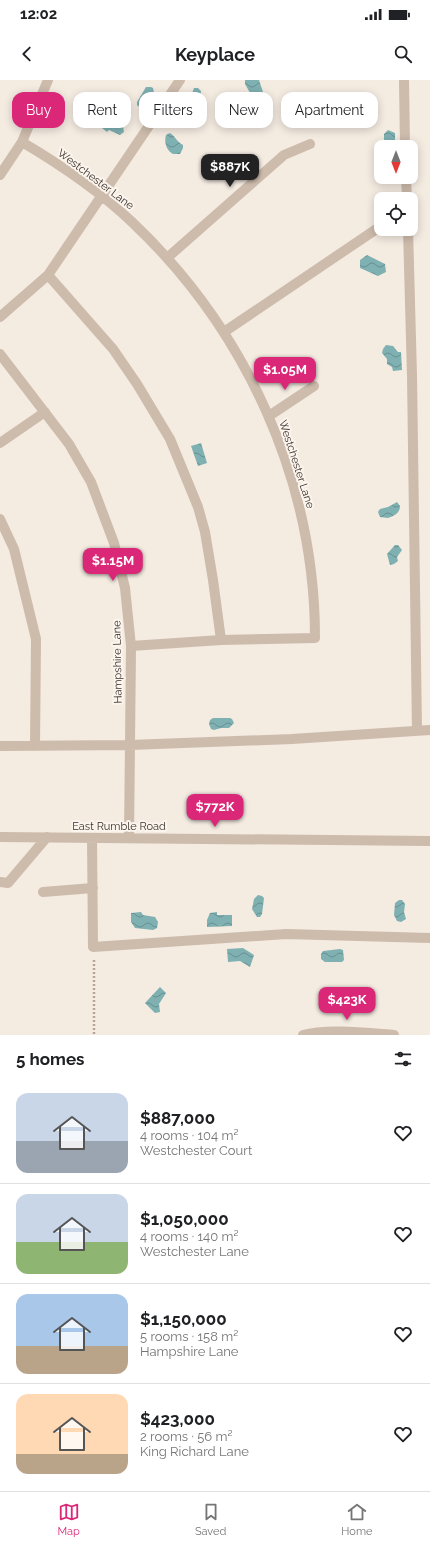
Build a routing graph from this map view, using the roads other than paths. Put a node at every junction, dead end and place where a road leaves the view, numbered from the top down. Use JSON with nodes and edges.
{"nodes":[{"id":1,"x":48,"y":80,"type":"edge"},
{"id":2,"x":180,"y":80,"type":"edge"},
{"id":3,"x":404,"y":80,"type":"edge"},
{"id":4,"x":406,"y":140,"type":"edge"},
{"id":5,"x":22,"y":142,"type":"junction"},
{"id":6,"x":310,"y":144,"type":"dead end"},
{"id":7,"x":0,"y":175,"type":"edge"},
{"id":8,"x":102,"y":196,"type":"junction"},
{"id":9,"x":374,"y":231,"type":"edge"},
{"id":10,"x":408,"y":236,"type":"edge"},
{"id":11,"x":167,"y":258,"type":"junction"},
{"id":12,"x":48,"y":275,"type":"junction"},
{"id":13,"x":0,"y":317,"type":"edge"},
{"id":14,"x":224,"y":332,"type":"junction"},
{"id":15,"x":0,"y":354,"type":"edge"},
{"id":16,"x":314,"y":386,"type":"dead end"},
{"id":17,"x":45,"y":412,"type":"junction"},
{"id":18,"x":268,"y":416,"type":"junction"},
{"id":19,"x":0,"y":443,"type":"edge"},
{"id":20,"x":0,"y":520,"type":"edge"},
{"id":21,"x":221,"y":640,"type":"junction"},
{"id":22,"x":131,"y":646,"type":"junction"},
{"id":23,"x":417,"y":730,"type":"junction"},
{"id":24,"x":430,"y":730,"type":"edge"},
{"id":25,"x":130,"y":745,"type":"junction"},
{"id":26,"x":0,"y":746,"type":"edge"},
{"id":27,"x":35,"y":746,"type":"junction"},
{"id":28,"x":0,"y":837,"type":"edge"},
{"id":29,"x":48,"y":837,"type":"junction"},
{"id":30,"x":92,"y":838,"type":"junction"},
{"id":31,"x":129,"y":838,"type":"junction"},
{"id":32,"x":430,"y":841,"type":"edge"},
{"id":33,"x":0,"y":882,"type":"edge"},
{"id":34,"x":93,"y":888,"type":"junction"},
{"id":35,"x":43,"y":892,"type":"dead end"},
{"id":36,"x":430,"y":938,"type":"edge"},
{"id":37,"x":303,"y":1035,"type":"edge"},
{"id":38,"x":394,"y":1035,"type":"edge"}],
"edges":[{"from":1,"to":5,"type":"street"},
{"from":2,"to":8,"type":"street"},
{"from":3,"to":4,"type":"street"},
{"from":5,"to":7,"type":"street"},
{"from":5,"to":8,"type":"street","name":"Westchester Lane"},
{"from":6,"to":11,"type":"street"},
{"from":8,"to":11,"type":"street","name":"Westchester Lane"},
{"from":8,"to":12,"type":"street"},
{"from":9,"to":14,"type":"street"},
{"from":10,"to":23,"type":"street"},
{"from":11,"to":14,"type":"street","name":"Westchester Lane"},
{"from":12,"to":13,"type":"street"},
{"from":12,"to":21,"type":"street"},
{"from":14,"to":18,"type":"street","name":"Westchester Lane"},
{"from":15,"to":17,"type":"street","name":"Hampshire Lane"},
{"from":16,"to":18,"type":"street"},
{"from":17,"to":19,"type":"street"},
{"from":17,"to":22,"type":"street","name":"Hampshire Lane"},
{"from":18,"to":21,"type":"street","name":"Westchester Lane"},
{"from":20,"to":27,"type":"street"},
{"from":21,"to":22,"type":"street","name":"Westchester Lane"},
{"from":22,"to":25,"type":"street","name":"Hampshire Lane"},
{"from":23,"to":24,"type":"street"},
{"from":23,"to":25,"type":"street"},
{"from":25,"to":27,"type":"street"},
{"from":25,"to":31,"type":"street","name":"Hampshire Lane"},
{"from":26,"to":27,"type":"street"},
{"from":28,"to":29,"type":"street","name":"East Rumble Road"},
{"from":29,"to":30,"type":"street","name":"East Rumble Road"},
{"from":29,"to":33,"type":"street"},
{"from":30,"to":31,"type":"street","name":"East Rumble Road"},
{"from":30,"to":34,"type":"street"},
{"from":31,"to":32,"type":"street","name":"East Rumble Road"},
{"from":34,"to":35,"type":"street"},
{"from":34,"to":36,"type":"street"},
{"from":37,"to":38,"type":"street"}]}
